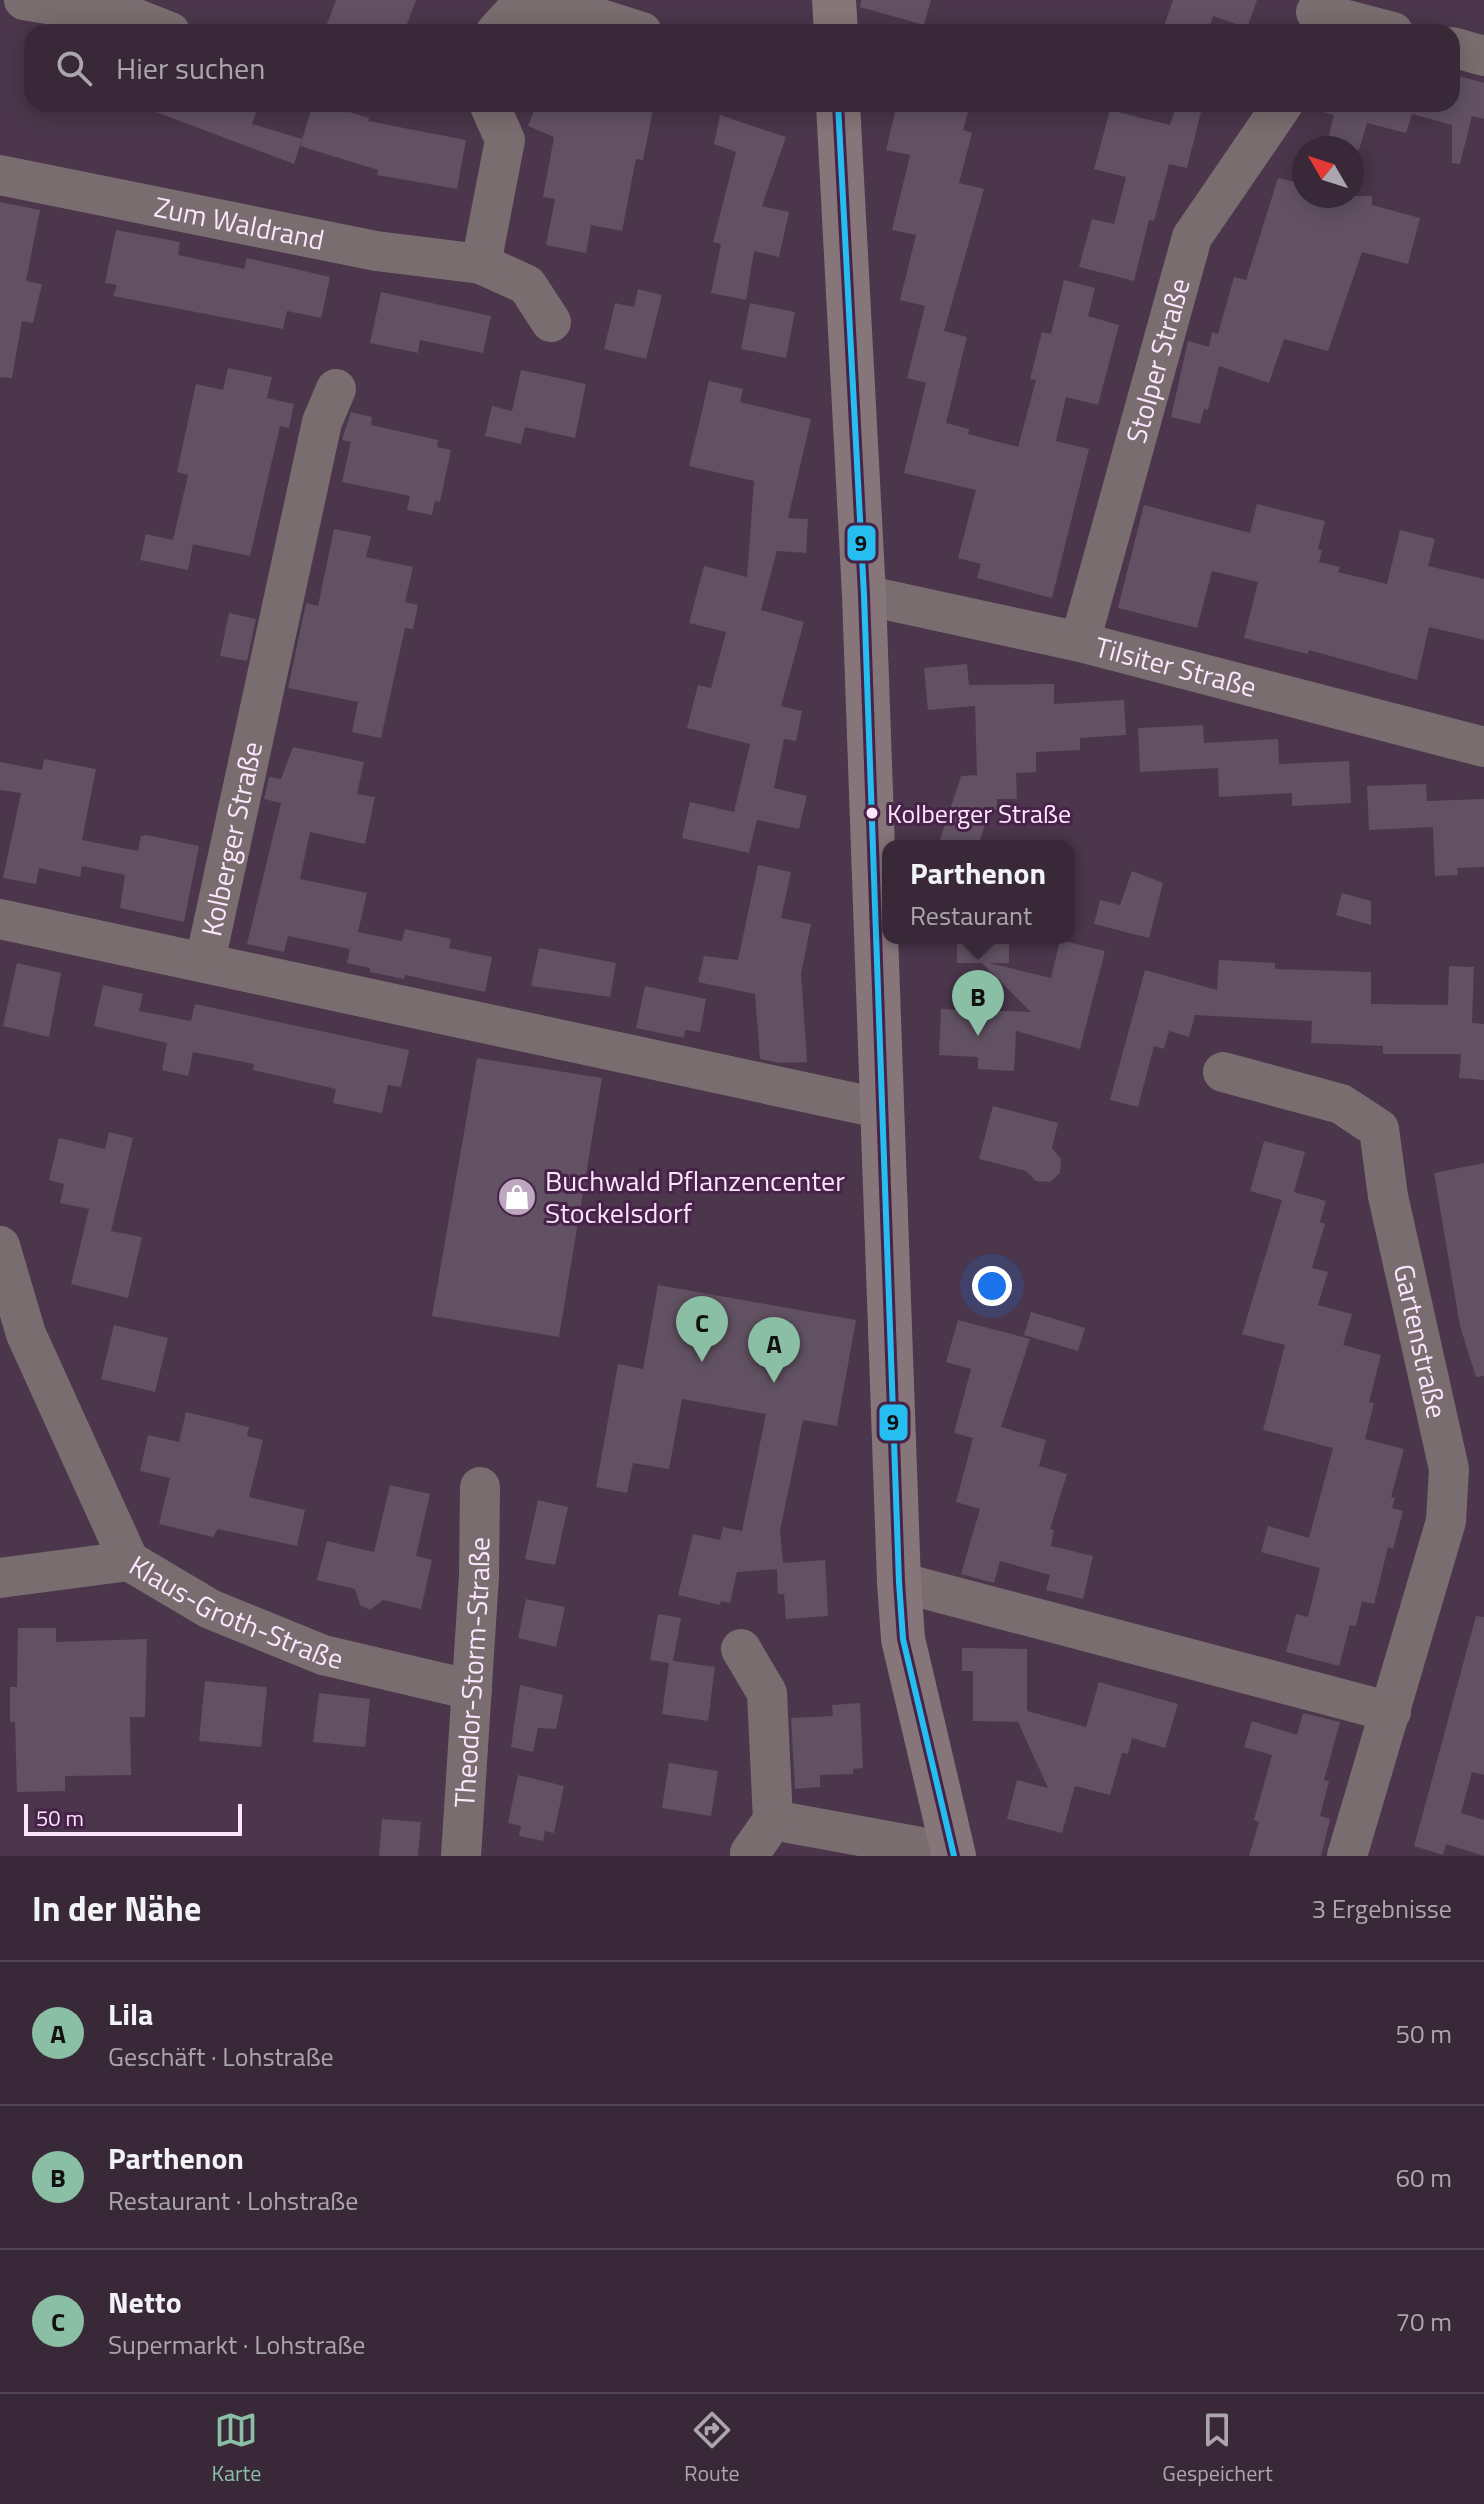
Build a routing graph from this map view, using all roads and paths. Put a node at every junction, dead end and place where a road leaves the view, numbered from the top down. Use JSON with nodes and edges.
{"nodes":[{"id":1,"x":24,"y":0,"type":"edge"},
{"id":2,"x":834,"y":0,"type":"edge"},
{"id":3,"x":553,"y":2,"type":"edge"},
{"id":4,"x":1316,"y":15,"type":"edge"},
{"id":5,"x":150,"y":24,"type":"edge"},
{"id":6,"x":503,"y":24,"type":"edge"},
{"id":7,"x":618,"y":24,"type":"edge"},
{"id":8,"x":836,"y":24,"type":"edge"},
{"id":9,"x":1357,"y":24,"type":"edge"},
{"id":10,"x":1460,"y":49,"type":"edge"},
{"id":11,"x":1484,"y":56,"type":"edge"},
{"id":12,"x":493,"y":112,"type":"edge"},
{"id":13,"x":838,"y":112,"type":"edge"},
{"id":14,"x":1278,"y":112,"type":"edge"},
{"id":15,"x":0,"y":175,"type":"edge"},
{"id":16,"x":481,"y":264,"type":"junction"},
{"id":17,"x":551,"y":322,"type":"dead end"},
{"id":18,"x":336,"y":389,"type":"dead end"},
{"id":19,"x":864,"y":595,"type":"junction"},
{"id":20,"x":1080,"y":642,"type":"junction"},
{"id":21,"x":1484,"y":747,"type":"edge"},
{"id":22,"x":0,"y":919,"type":"edge"},
{"id":23,"x":205,"y":962,"type":"junction"},
{"id":24,"x":1223,"y":1072,"type":"dead end"},
{"id":25,"x":883,"y":1109,"type":"junction"},
{"id":26,"x":0,"y":1246,"type":"edge"},
{"id":27,"x":480,"y":1487,"type":"dead end"},
{"id":28,"x":129,"y":1561,"type":"junction"},
{"id":29,"x":0,"y":1578,"type":"edge"},
{"id":30,"x":899,"y":1582,"type":"junction"},
{"id":31,"x":741,"y":1649,"type":"dead end"},
{"id":32,"x":472,"y":1690,"type":"junction"},
{"id":33,"x":1391,"y":1712,"type":"junction"},
{"id":34,"x":773,"y":1820,"type":"junction"},
{"id":35,"x":750,"y":1853,"type":"dead end"},
{"id":36,"x":954,"y":1854,"type":"edge"},
{"id":37,"x":461,"y":1856,"type":"edge"},
{"id":38,"x":1347,"y":1856,"type":"edge"}],
"edges":[{"from":1,"to":5,"type":"street"},
{"from":2,"to":8,"type":"main road"},
{"from":3,"to":6,"type":"street"},
{"from":3,"to":7,"type":"street"},
{"from":4,"to":9,"type":"street"},
{"from":10,"to":11,"type":"street"},
{"from":12,"to":16,"type":"street"},
{"from":13,"to":19,"type":"main road"},
{"from":14,"to":20,"type":"street","name":"Stolper Straße"},
{"from":15,"to":16,"type":"street","name":"Zum Waldrand"},
{"from":16,"to":17,"type":"street","name":"Zum Waldrand"},
{"from":18,"to":23,"type":"street","name":"Kolberger Straße"},
{"from":19,"to":20,"type":"street","name":"Tilsiter Straße"},
{"from":19,"to":25,"type":"main road"},
{"from":20,"to":21,"type":"street","name":"Tilsiter Straße"},
{"from":22,"to":23,"type":"street","name":"Kolberger Straße"},
{"from":23,"to":25,"type":"street","name":"Kolberger Straße"},
{"from":24,"to":33,"type":"street","name":"Gartenstraße"},
{"from":25,"to":30,"type":"main road"},
{"from":26,"to":28,"type":"street"},
{"from":27,"to":32,"type":"street","name":"Theodor-Storm-Straße"},
{"from":28,"to":29,"type":"street","name":"Klaus-Groth-Straße"},
{"from":28,"to":32,"type":"street","name":"Klaus-Groth-Straße"},
{"from":30,"to":33,"type":"street"},
{"from":30,"to":36,"type":"main road"},
{"from":31,"to":34,"type":"street"},
{"from":32,"to":37,"type":"street","name":"Theodor-Storm-Straße"},
{"from":33,"to":38,"type":"street","name":"Gartenstraße"},
{"from":34,"to":35,"type":"street"},
{"from":34,"to":36,"type":"street"}]}
